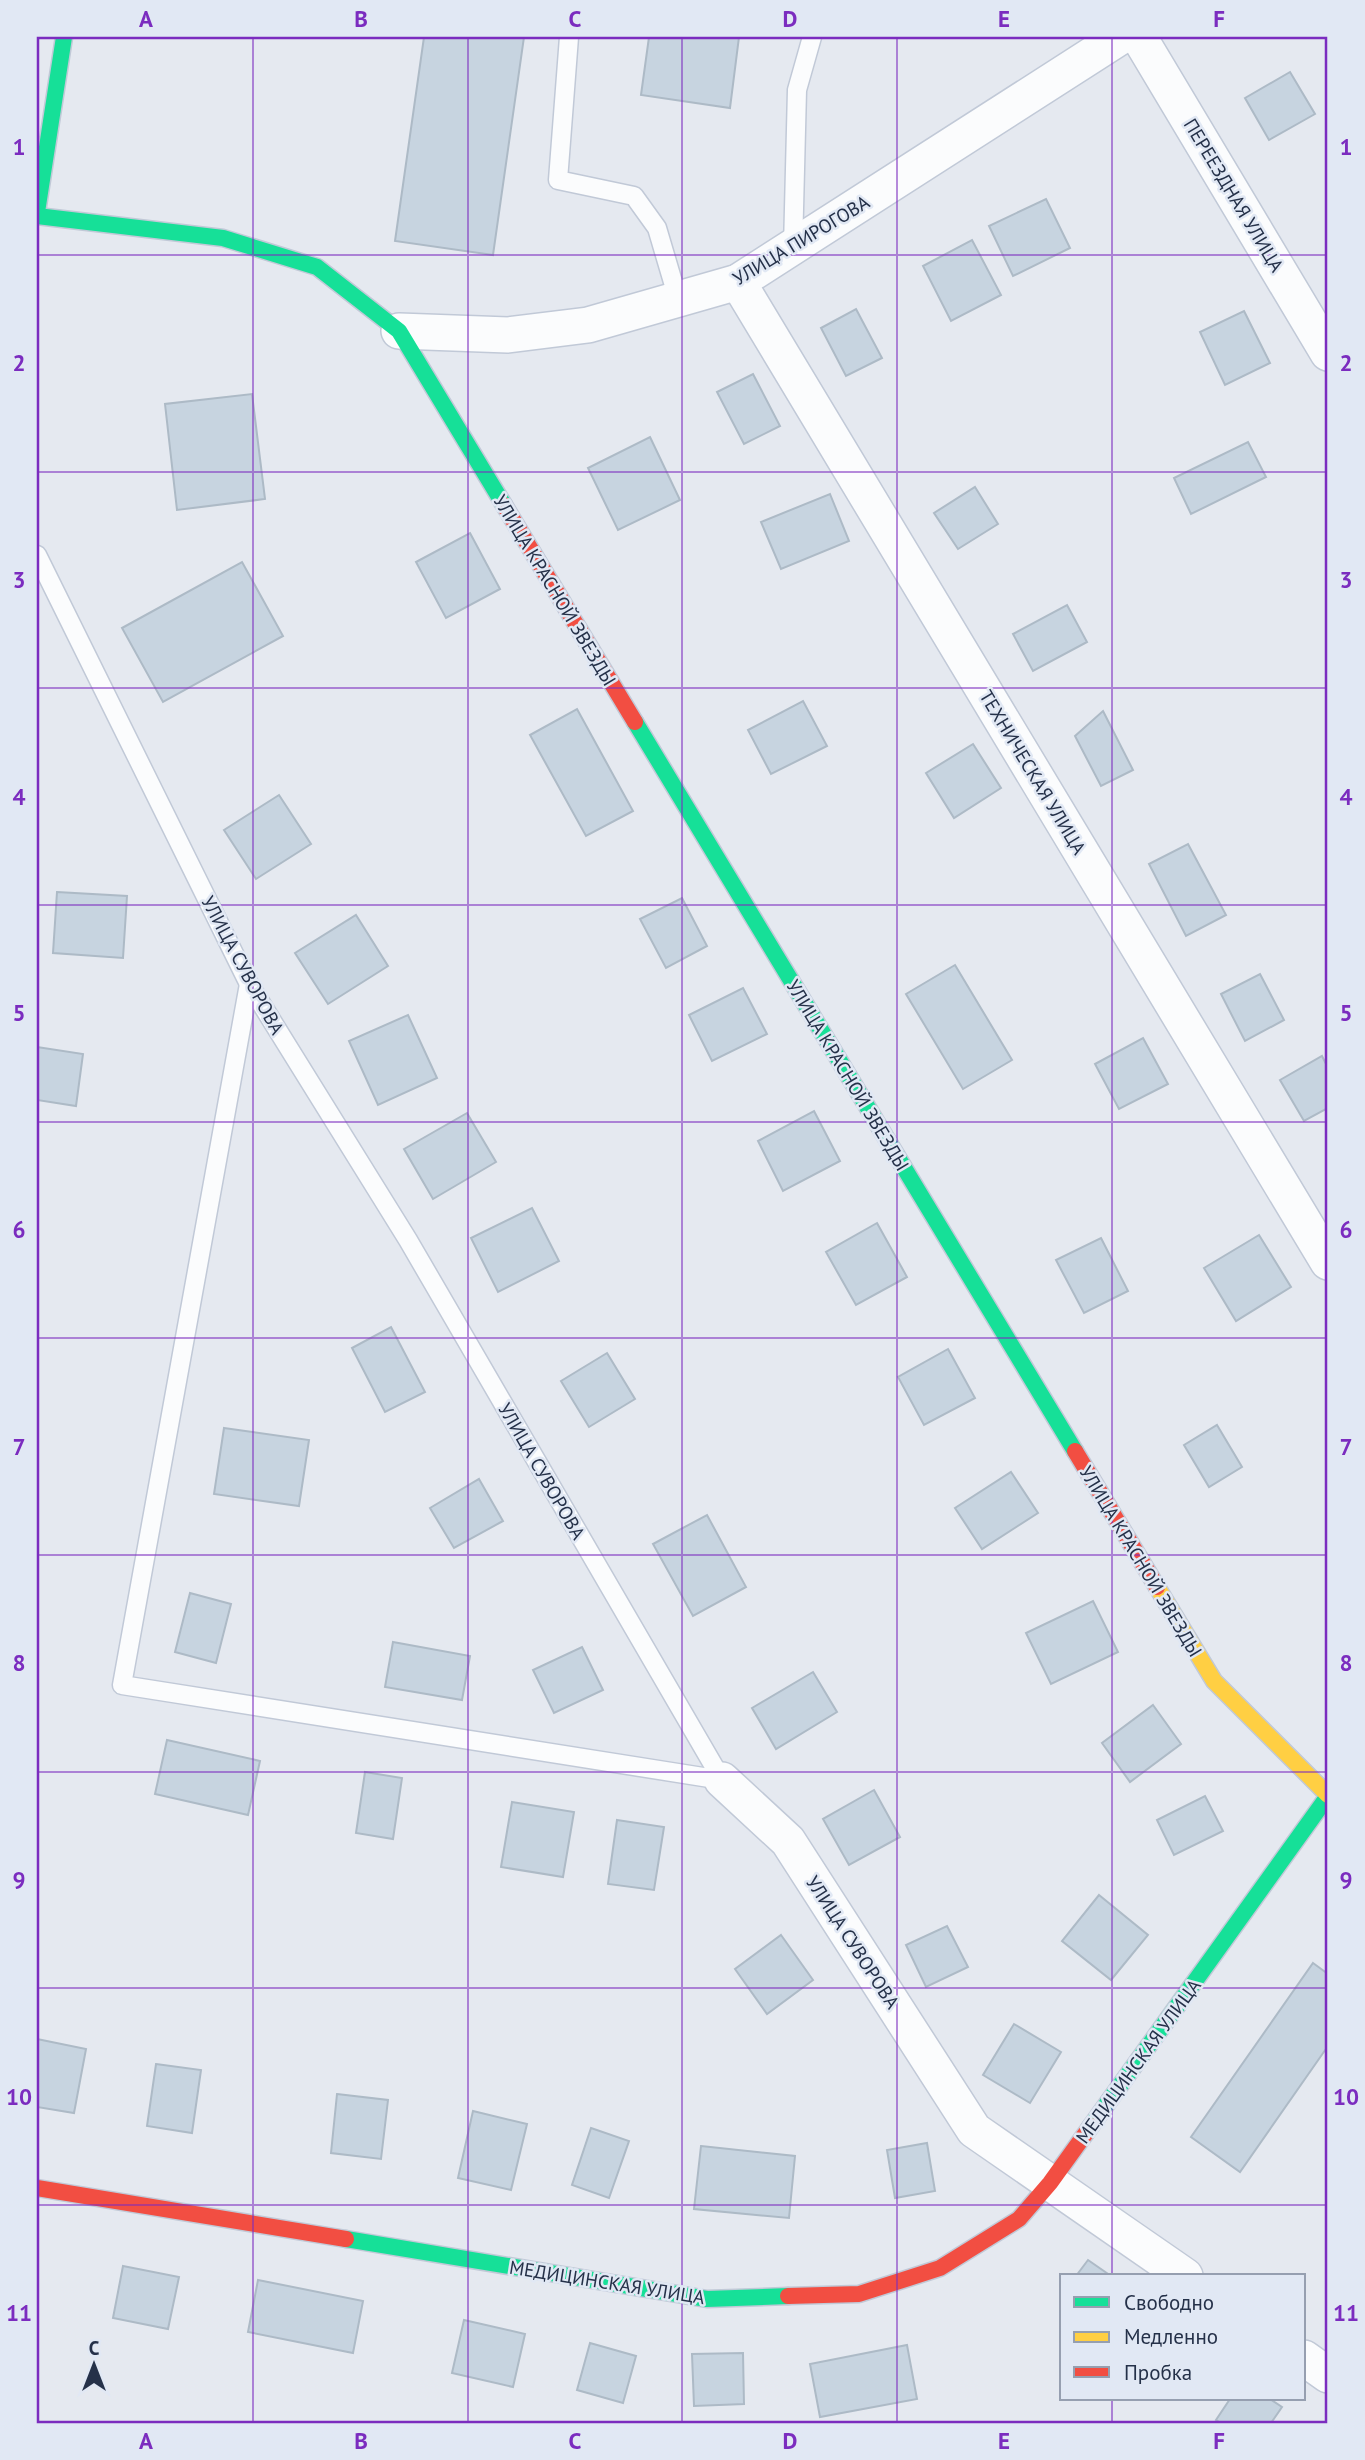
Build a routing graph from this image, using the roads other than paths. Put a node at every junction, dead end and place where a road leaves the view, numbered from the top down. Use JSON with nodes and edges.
{"nodes":[{"id":1,"x":64,"y":37,"type":"edge"},
{"id":2,"x":569,"y":37,"type":"edge"},
{"id":3,"x":812,"y":37,"type":"edge"},
{"id":4,"x":1120,"y":37,"type":"edge"},
{"id":5,"x":1139,"y":37,"type":"edge"},
{"id":6,"x":37,"y":214,"type":"edge"},
{"id":7,"x":793,"y":249,"type":"junction"},
{"id":8,"x":738,"y":282,"type":"junction"},
{"id":9,"x":678,"y":299,"type":"junction"},
{"id":10,"x":399,"y":331,"type":"junction"},
{"id":11,"x":1328,"y":353,"type":"edge"},
{"id":12,"x":37,"y":555,"type":"edge"},
{"id":13,"x":249,"y":984,"type":"junction"},
{"id":14,"x":1328,"y":1262,"type":"edge"},
{"id":15,"x":722,"y":1780,"type":"junction"},
{"id":16,"x":1328,"y":1796,"type":"edge"},
{"id":17,"x":1050,"y":2183,"type":"junction"},
{"id":18,"x":37,"y":2188,"type":"edge"},
{"id":19,"x":1182,"y":2274,"type":"edge"},
{"id":20,"x":1306,"y":2359,"type":"edge"},
{"id":21,"x":1328,"y":2375,"type":"edge"}],
"edges":[{"from":1,"to":6,"type":"street"},
{"from":2,"to":9,"type":"lane"},
{"from":3,"to":7,"type":"lane"},
{"from":4,"to":7,"type":"street","name":"УЛИЦА ПИРОГОВА"},
{"from":5,"to":11,"type":"street","name":"ПЕРЕЕЗДНАЯ УЛИЦА"},
{"from":6,"to":10,"type":"street"},
{"from":7,"to":8,"type":"street","name":"УЛИЦА ПИРОГОВА"},
{"from":8,"to":9,"type":"street","name":"УЛИЦА ПИРОГОВА"},
{"from":8,"to":14,"type":"street","name":"ТЕХНИЧЕСКАЯ УЛИЦА"},
{"from":9,"to":10,"type":"street","name":"УЛИЦА ПИРОГОВА"},
{"from":10,"to":16,"type":"street","name":"УЛИЦА КРАСНОЙ ЗВЕЗДЫ"},
{"from":12,"to":13,"type":"lane","name":"УЛИЦА СУВОРОВА"},
{"from":13,"to":15,"type":"lane","name":"УЛИЦА СУВОРОВА"},
{"from":13,"to":15,"type":"lane"},
{"from":15,"to":17,"type":"street","name":"УЛИЦА СУВОРОВА"},
{"from":16,"to":17,"type":"street","name":"МЕДИЦИНСКАЯ УЛИЦА"},
{"from":17,"to":18,"type":"street","name":"МЕДИЦИНСКАЯ УЛИЦА"},
{"from":17,"to":19,"type":"street","name":"УЛИЦА СУВОРОВА"},
{"from":20,"to":21,"type":"street"}]}
